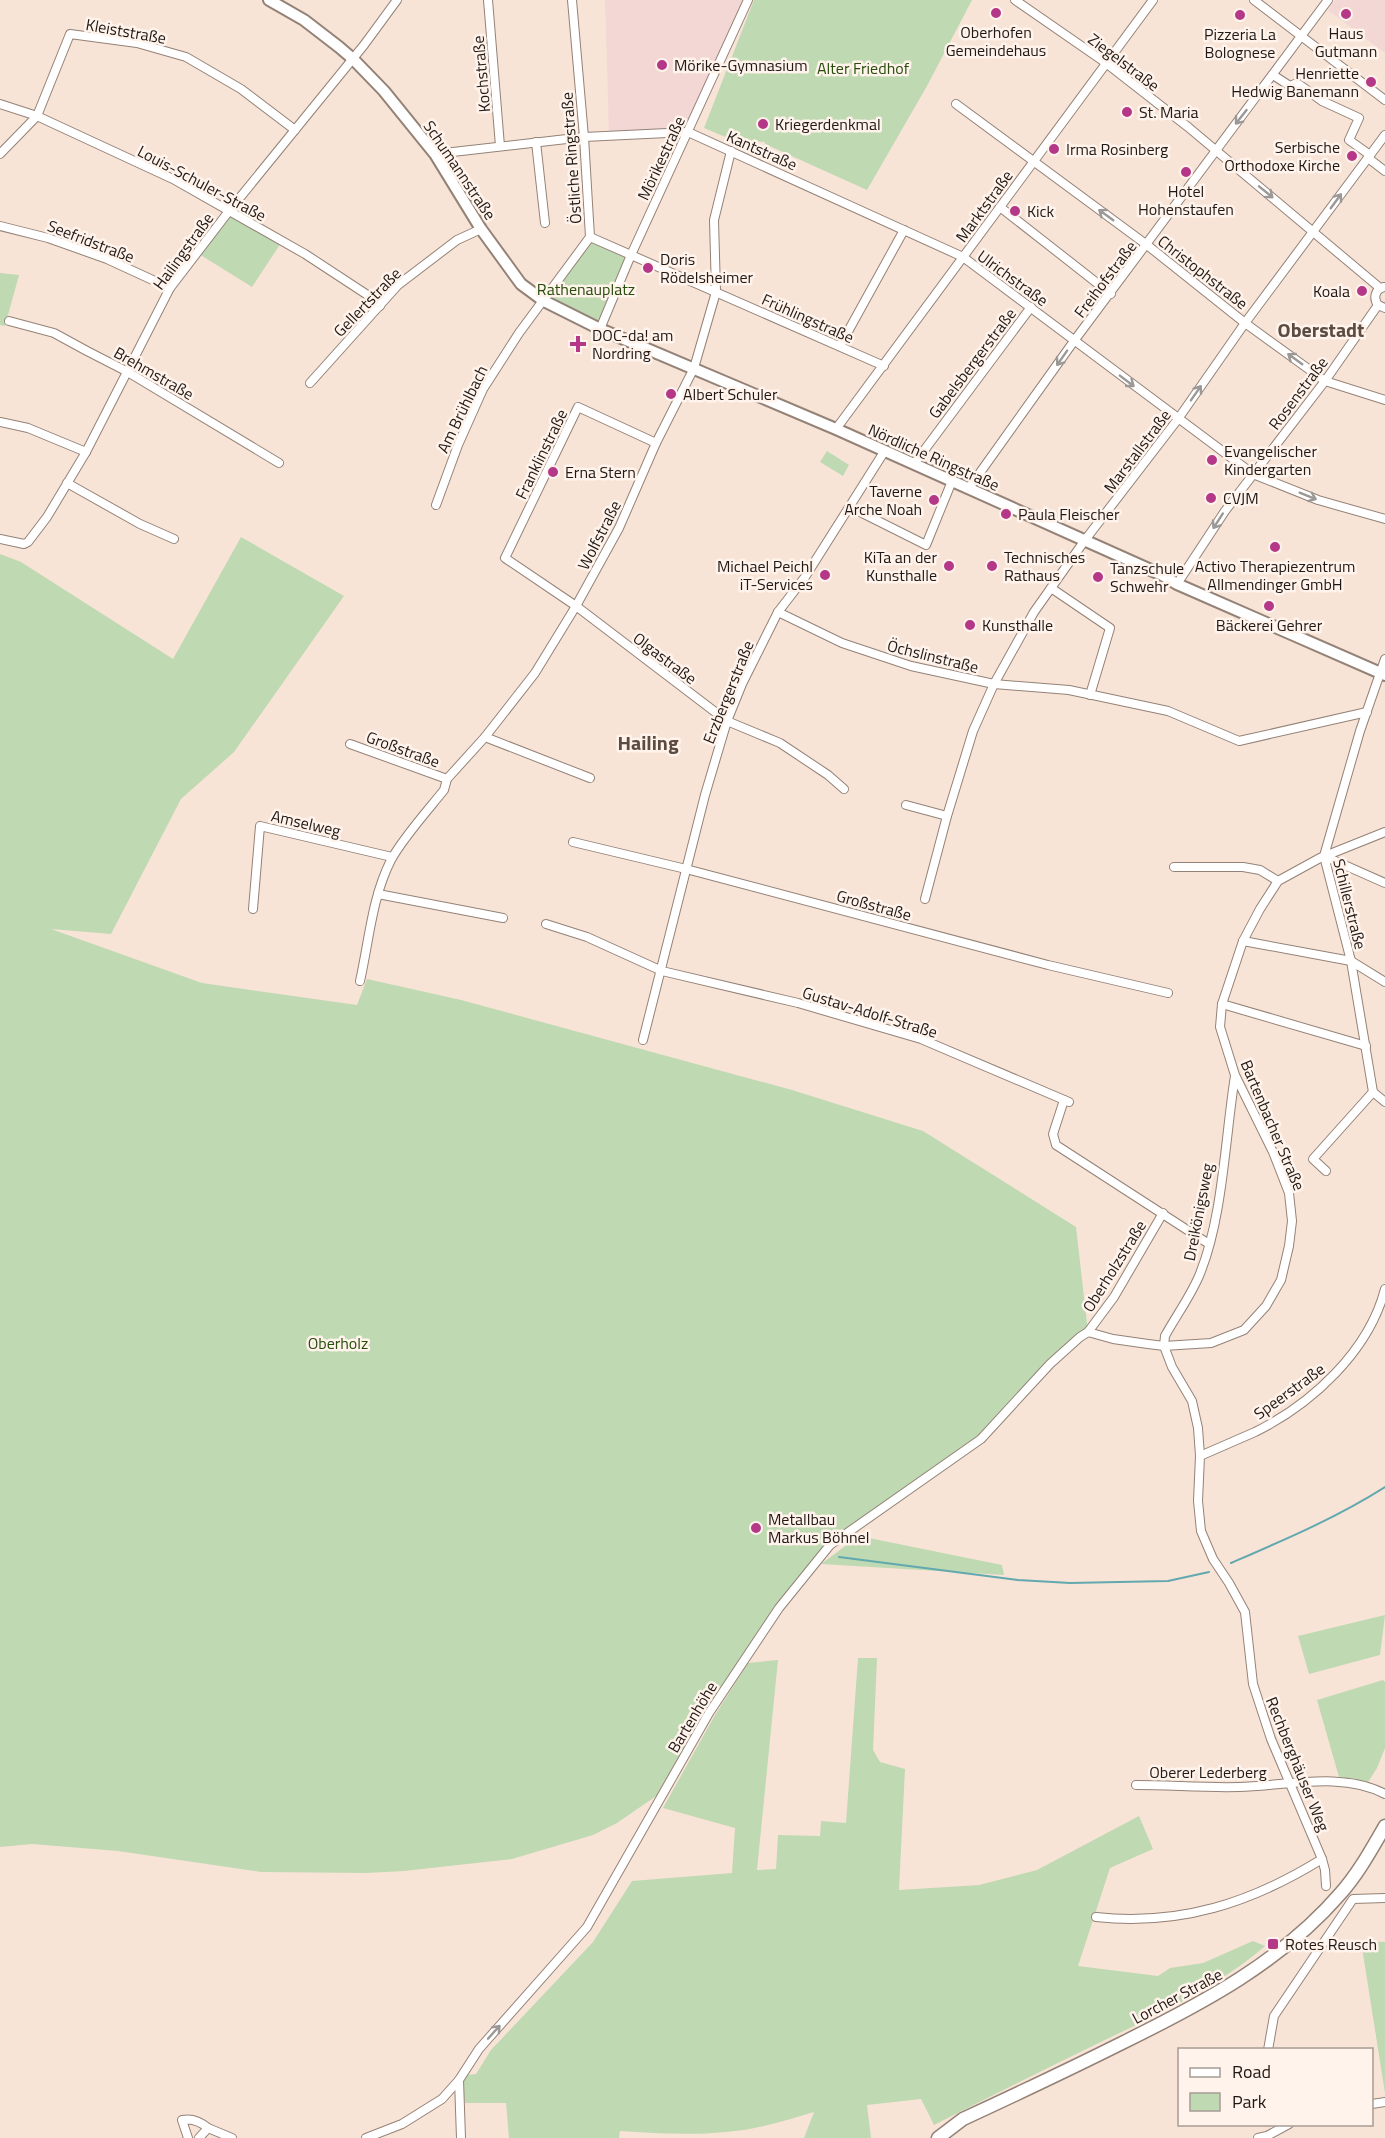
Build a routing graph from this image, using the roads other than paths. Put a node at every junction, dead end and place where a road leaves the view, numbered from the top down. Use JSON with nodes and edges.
{"nodes":[{"id":1,"x":269,"y":0,"type":"edge"},
{"id":2,"x":397,"y":0,"type":"edge"},
{"id":3,"x":488,"y":0,"type":"edge"},
{"id":4,"x":572,"y":0,"type":"edge"},
{"id":5,"x":748,"y":0,"type":"edge"},
{"id":6,"x":1015,"y":0,"type":"edge"},
{"id":7,"x":1153,"y":0,"type":"edge"},
{"id":8,"x":1254,"y":0,"type":"edge"},
{"id":9,"x":1328,"y":0,"type":"edge"},
{"id":10,"x":1302,"y":37,"type":"junction"},
{"id":11,"x":353,"y":59,"type":"junction"},
{"id":12,"x":1106,"y":63,"type":"junction"},
{"id":13,"x":1273,"y":75,"type":"junction"},
{"id":14,"x":1385,"y":100,"type":"edge"},
{"id":15,"x":0,"y":104,"type":"edge"},
{"id":16,"x":956,"y":104,"type":"dead end"},
{"id":17,"x":37,"y":116,"type":"junction"},
{"id":18,"x":295,"y":130,"type":"junction"},
{"id":19,"x":688,"y":132,"type":"junction"},
{"id":20,"x":1385,"y":135,"type":"edge"},
{"id":21,"x":584,"y":137,"type":"junction"},
{"id":22,"x":536,"y":142,"type":"junction"},
{"id":23,"x":500,"y":146,"type":"junction"},
{"id":24,"x":1215,"y":150,"type":"junction"},
{"id":25,"x":731,"y":151,"type":"junction"},
{"id":26,"x":0,"y":154,"type":"edge"},
{"id":27,"x":435,"y":154,"type":"junction"},
{"id":28,"x":1369,"y":157,"type":"junction"},
{"id":29,"x":1033,"y":162,"type":"junction"},
{"id":30,"x":1385,"y":171,"type":"edge"},
{"id":31,"x":1000,"y":207,"type":"junction"},
{"id":32,"x":229,"y":211,"type":"junction"},
{"id":33,"x":544,"y":224,"type":"dead end"},
{"id":34,"x":0,"y":226,"type":"edge"},
{"id":35,"x":482,"y":229,"type":"junction"},
{"id":36,"x":904,"y":230,"type":"junction"},
{"id":37,"x":1314,"y":231,"type":"junction"},
{"id":38,"x":590,"y":237,"type":"junction"},
{"id":39,"x":1147,"y":245,"type":"junction"},
{"id":40,"x":631,"y":255,"type":"junction"},
{"id":41,"x":963,"y":257,"type":"junction"},
{"id":42,"x":1383,"y":287,"type":"edge"},
{"id":43,"x":170,"y":288,"type":"junction"},
{"id":44,"x":716,"y":292,"type":"junction"},
{"id":45,"x":1111,"y":294,"type":"junction"},
{"id":46,"x":544,"y":301,"type":"junction"},
{"id":47,"x":380,"y":306,"type":"junction"},
{"id":48,"x":1031,"y":307,"type":"junction"},
{"id":49,"x":1381,"y":307,"type":"edge"},
{"id":50,"x":9,"y":321,"type":"dead end"},
{"id":51,"x":1245,"y":323,"type":"junction"},
{"id":52,"x":600,"y":329,"type":"junction"},
{"id":53,"x":1074,"y":341,"type":"junction"},
{"id":54,"x":840,"y":346,"type":"junction"},
{"id":55,"x":884,"y":366,"type":"junction"},
{"id":56,"x":694,"y":368,"type":"junction"},
{"id":57,"x":126,"y":371,"type":"junction"},
{"id":58,"x":1325,"y":381,"type":"junction"},
{"id":59,"x":310,"y":383,"type":"dead end"},
{"id":60,"x":1385,"y":400,"type":"edge"},
{"id":61,"x":1178,"y":420,"type":"junction"},
{"id":62,"x":0,"y":422,"type":"edge"},
{"id":63,"x":836,"y":429,"type":"junction"},
{"id":64,"x":656,"y":443,"type":"junction"},
{"id":65,"x":86,"y":452,"type":"junction"},
{"id":66,"x":884,"y":452,"type":"junction"},
{"id":67,"x":279,"y":463,"type":"dead end"},
{"id":68,"x":914,"y":464,"type":"junction"},
{"id":69,"x":1253,"y":474,"type":"junction"},
{"id":70,"x":952,"y":481,"type":"junction"},
{"id":71,"x":67,"y":483,"type":"junction"},
{"id":72,"x":969,"y":488,"type":"junction"},
{"id":73,"x":436,"y":504,"type":"dead end"},
{"id":74,"x":850,"y":507,"type":"junction"},
{"id":75,"x":1385,"y":519,"type":"edge"},
{"id":76,"x":0,"y":538,"type":"edge"},
{"id":77,"x":174,"y":539,"type":"dead end"},
{"id":78,"x":1085,"y":540,"type":"junction"},
{"id":79,"x":505,"y":558,"type":"joint"},
{"id":80,"x":1177,"y":584,"type":"junction"},
{"id":81,"x":1051,"y":588,"type":"junction"},
{"id":82,"x":576,"y":606,"type":"junction"},
{"id":83,"x":778,"y":612,"type":"junction"},
{"id":84,"x":1385,"y":658,"type":"edge"},
{"id":85,"x":1382,"y":674,"type":"edge"},
{"id":86,"x":994,"y":684,"type":"junction"},
{"id":87,"x":1090,"y":695,"type":"junction"},
{"id":88,"x":1367,"y":712,"type":"junction"},
{"id":89,"x":727,"y":721,"type":"junction"},
{"id":90,"x":485,"y":737,"type":"junction"},
{"id":91,"x":350,"y":744,"type":"dead end"},
{"id":92,"x":590,"y":778,"type":"dead end"},
{"id":93,"x":447,"y":779,"type":"junction"},
{"id":94,"x":844,"y":789,"type":"dead end"},
{"id":95,"x":906,"y":805,"type":"dead end"},
{"id":96,"x":947,"y":816,"type":"junction"},
{"id":97,"x":1385,"y":832,"type":"edge"},
{"id":98,"x":573,"y":842,"type":"dead end"},
{"id":99,"x":1324,"y":856,"type":"junction"},
{"id":100,"x":393,"y":857,"type":"junction"},
{"id":101,"x":1174,"y":867,"type":"dead end"},
{"id":102,"x":686,"y":869,"type":"junction"},
{"id":103,"x":1278,"y":881,"type":"junction"},
{"id":104,"x":1385,"y":884,"type":"edge"},
{"id":105,"x":378,"y":894,"type":"junction"},
{"id":106,"x":925,"y":898,"type":"dead end"},
{"id":107,"x":253,"y":909,"type":"dead end"},
{"id":108,"x":502,"y":918,"type":"dead end"},
{"id":109,"x":546,"y":924,"type":"dead end"},
{"id":110,"x":1243,"y":941,"type":"junction"},
{"id":111,"x":1350,"y":961,"type":"junction"},
{"id":112,"x":662,"y":971,"type":"junction"},
{"id":113,"x":360,"y":981,"type":"dead end"},
{"id":114,"x":1385,"y":982,"type":"edge"},
{"id":115,"x":1168,"y":993,"type":"dead end"},
{"id":116,"x":1222,"y":1004,"type":"junction"},
{"id":117,"x":643,"y":1040,"type":"dead end"},
{"id":118,"x":1366,"y":1046,"type":"junction"},
{"id":119,"x":1235,"y":1075,"type":"junction"},
{"id":120,"x":1373,"y":1092,"type":"junction"},
{"id":121,"x":1385,"y":1102,"type":"edge"},
{"id":122,"x":1326,"y":1171,"type":"dead end"},
{"id":123,"x":1163,"y":1213,"type":"junction"},
{"id":124,"x":1209,"y":1244,"type":"junction"},
{"id":125,"x":1385,"y":1289,"type":"edge"},
{"id":126,"x":1088,"y":1332,"type":"junction"},
{"id":127,"x":1164,"y":1346,"type":"junction"},
{"id":128,"x":1200,"y":1456,"type":"junction"},
{"id":129,"x":1289,"y":1784,"type":"junction"},
{"id":130,"x":1136,"y":1785,"type":"dead end"},
{"id":131,"x":1385,"y":1794,"type":"edge"},
{"id":132,"x":1385,"y":1826,"type":"edge"},
{"id":133,"x":1322,"y":1859,"type":"junction"},
{"id":134,"x":1326,"y":1886,"type":"dead end"},
{"id":135,"x":1385,"y":1898,"type":"edge"},
{"id":136,"x":1096,"y":1917,"type":"dead end"},
{"id":137,"x":1268,"y":2048,"type":"edge"},
{"id":138,"x":459,"y":2080,"type":"junction"},
{"id":139,"x":1285,"y":2126,"type":"edge"},
{"id":140,"x":208,"y":2128,"type":"junction"},
{"id":141,"x":1264,"y":2137,"type":"edge"},
{"id":142,"x":188,"y":2138,"type":"edge"},
{"id":143,"x":199,"y":2138,"type":"edge"},
{"id":144,"x":232,"y":2138,"type":"edge"},
{"id":145,"x":366,"y":2138,"type":"edge"},
{"id":146,"x":461,"y":2138,"type":"edge"},
{"id":147,"x":938,"y":2138,"type":"edge"}],
"edges":[{"from":1,"to":11,"type":"street","name":"Schumannstraße"},
{"from":2,"to":11,"type":"street","name":"Hailingstraße"},
{"from":3,"to":23,"type":"street","name":"Kochstraße"},
{"from":4,"to":21,"type":"street","name":"Östliche Ringstraße"},
{"from":5,"to":19,"type":"street","name":"Mörikestraße"},
{"from":6,"to":12,"type":"street","name":"Ziegelstraße"},
{"from":7,"to":12,"type":"street","name":"Marktstraße"},
{"from":8,"to":10,"type":"street"},
{"from":9,"to":10,"type":"street","name":"Freihofstraße"},
{"from":10,"to":13,"type":"street","name":"Freihofstraße"},
{"from":10,"to":14,"type":"street"},
{"from":11,"to":18,"type":"street","name":"Hailingstraße"},
{"from":11,"to":27,"type":"street","name":"Schumannstraße"},
{"from":12,"to":24,"type":"street","name":"Ziegelstraße"},
{"from":12,"to":29,"type":"street","name":"Marktstraße"},
{"from":13,"to":24,"type":"street","name":"Freihofstraße","one_way":true},
{"from":13,"to":28,"type":"street"},
{"from":15,"to":17,"type":"street","name":"Louis-Schuler-Straße"},
{"from":16,"to":29,"type":"street","name":"Christophstraße"},
{"from":17,"to":18,"type":"street","name":"Kleiststraße"},
{"from":17,"to":26,"type":"street","name":"Kleiststraße"},
{"from":17,"to":32,"type":"street","name":"Louis-Schuler-Straße"},
{"from":18,"to":32,"type":"street","name":"Hailingstraße"},
{"from":19,"to":21,"type":"street","name":"Kantstraße"},
{"from":19,"to":25,"type":"street","name":"Kantstraße"},
{"from":19,"to":40,"type":"street","name":"Mörikestraße"},
{"from":20,"to":28,"type":"street","name":"Marstallstraße"},
{"from":21,"to":22,"type":"street","name":"Kantstraße"},
{"from":21,"to":38,"type":"street","name":"Östliche Ringstraße"},
{"from":22,"to":23,"type":"street","name":"Kantstraße"},
{"from":22,"to":33,"type":"street"},
{"from":23,"to":27,"type":"street","name":"Kantstraße"},
{"from":24,"to":37,"type":"street","name":"Ziegelstraße","one_way":true},
{"from":24,"to":39,"type":"street","name":"Freihofstraße"},
{"from":25,"to":36,"type":"street","name":"Kantstraße"},
{"from":25,"to":44,"type":"street","name":"Wolfstraße"},
{"from":27,"to":35,"type":"street","name":"Schumannstraße"},
{"from":28,"to":30,"type":"street"},
{"from":37,"to":28,"type":"street","name":"Marstallstraße","one_way":true},
{"from":29,"to":31,"type":"street","name":"Marktstraße"},
{"from":39,"to":29,"type":"street","name":"Christophstraße","one_way":true},
{"from":31,"to":41,"type":"street","name":"Marktstraße"},
{"from":31,"to":45,"type":"street"},
{"from":32,"to":43,"type":"street","name":"Hailingstraße"},
{"from":32,"to":47,"type":"street","name":"Louis-Schuler-Straße"},
{"from":34,"to":43,"type":"street","name":"Seefridstraße"},
{"from":35,"to":46,"type":"street","name":"Schumannstraße"},
{"from":35,"to":47,"type":"street","name":"Gellertstraße"},
{"from":36,"to":41,"type":"street","name":"Kantstraße"},
{"from":36,"to":54,"type":"street"},
{"from":37,"to":42,"type":"street","name":"Ziegelstraße"},
{"from":37,"to":51,"type":"street","name":"Marstallstraße"},
{"from":38,"to":40,"type":"street","name":"Frühlingstraße"},
{"from":38,"to":46,"type":"street","name":"Östliche Ringstraße"},
{"from":39,"to":45,"type":"street","name":"Freihofstraße"},
{"from":39,"to":51,"type":"street","name":"Christophstraße"},
{"from":40,"to":44,"type":"street","name":"Frühlingstraße"},
{"from":40,"to":52,"type":"street","name":"Mörikestraße"},
{"from":41,"to":48,"type":"street","name":"Ulrichstraße"},
{"from":41,"to":55,"type":"street","name":"Marktstraße"},
{"from":42,"to":49,"type":"street"},
{"from":43,"to":57,"type":"street","name":"Hailingstraße"},
{"from":44,"to":54,"type":"street","name":"Frühlingstraße"},
{"from":44,"to":56,"type":"street","name":"Wolfstraße"},
{"from":45,"to":53,"type":"street","name":"Freihofstraße"},
{"from":46,"to":52,"type":"street","name":"Schumannstraße"},
{"from":46,"to":73,"type":"street","name":"Am Brühlbach"},
{"from":47,"to":59,"type":"street","name":"Gellertstraße"},
{"from":48,"to":53,"type":"street","name":"Ulrichstraße"},
{"from":48,"to":68,"type":"street","name":"Gabelsbergerstraße"},
{"from":49,"to":58,"type":"street","name":"Rosenstraße"},
{"from":50,"to":57,"type":"street","name":"Brehmstraße"},
{"from":58,"to":51,"type":"street","name":"Christophstraße","one_way":true},
{"from":61,"to":51,"type":"street","name":"Marstallstraße","one_way":true},
{"from":52,"to":56,"type":"street","name":"Nördliche Ringstraße"},
{"from":53,"to":61,"type":"street","name":"Ulrichstraße","one_way":true},
{"from":53,"to":72,"type":"street","name":"Freihofstraße","one_way":true},
{"from":54,"to":55,"type":"street","name":"Frühlingstraße"},
{"from":55,"to":63,"type":"street","name":"Marktstraße"},
{"from":56,"to":63,"type":"street","name":"Nördliche Ringstraße"},
{"from":56,"to":64,"type":"street","name":"Wolfstraße"},
{"from":57,"to":65,"type":"street","name":"Hailingstraße"},
{"from":57,"to":67,"type":"street","name":"Brehmstraße"},
{"from":58,"to":60,"type":"street","name":"Christophstraße"},
{"from":58,"to":69,"type":"street","name":"Rosenstraße"},
{"from":61,"to":69,"type":"street","name":"Ulrichstraße"},
{"from":61,"to":78,"type":"street","name":"Marstallstraße"},
{"from":62,"to":65,"type":"street"},
{"from":63,"to":66,"type":"street","name":"Nördliche Ringstraße"},
{"from":64,"to":79,"type":"street","name":"Franklinstraße"},
{"from":64,"to":82,"type":"street","name":"Wolfstraße"},
{"from":65,"to":71,"type":"street","name":"Hailingstraße"},
{"from":66,"to":68,"type":"street","name":"Nördliche Ringstraße"},
{"from":66,"to":74,"type":"street","name":"Erzbergerstraße"},
{"from":68,"to":70,"type":"street","name":"Nördliche Ringstraße"},
{"from":69,"to":75,"type":"street","name":"Ulrichstraße","one_way":true},
{"from":69,"to":80,"type":"street","name":"Rosenstraße","one_way":true},
{"from":70,"to":72,"type":"street","name":"Nördliche Ringstraße"},
{"from":70,"to":74,"type":"street"},
{"from":71,"to":76,"type":"street","name":"Hailingstraße"},
{"from":71,"to":77,"type":"street"},
{"from":72,"to":78,"type":"street","name":"Nördliche Ringstraße"},
{"from":74,"to":83,"type":"street","name":"Erzbergerstraße"},
{"from":78,"to":80,"type":"street","name":"Nördliche Ringstraße"},
{"from":78,"to":81,"type":"street","name":"Marstallstraße"},
{"from":79,"to":82,"type":"street","name":"Olgastraße"},
{"from":80,"to":85,"type":"street","name":"Nördliche Ringstraße"},
{"from":81,"to":86,"type":"street","name":"Marstallstraße"},
{"from":81,"to":87,"type":"street"},
{"from":82,"to":89,"type":"street","name":"Olgastraße"},
{"from":82,"to":90,"type":"street","name":"Wolfstraße"},
{"from":83,"to":86,"type":"street","name":"Öchslinstraße"},
{"from":83,"to":89,"type":"street","name":"Erzbergerstraße"},
{"from":84,"to":85,"type":"street","name":"Schillerstraße"},
{"from":85,"to":88,"type":"street","name":"Schillerstraße"},
{"from":86,"to":87,"type":"street","name":"Öchslinstraße"},
{"from":86,"to":96,"type":"street","name":"Marstallstraße"},
{"from":87,"to":88,"type":"street","name":"Öchslinstraße"},
{"from":88,"to":99,"type":"street","name":"Schillerstraße"},
{"from":89,"to":94,"type":"street","name":"Olgastraße"},
{"from":89,"to":102,"type":"street","name":"Erzbergerstraße"},
{"from":90,"to":92,"type":"street"},
{"from":90,"to":93,"type":"street","name":"Wolfstraße"},
{"from":91,"to":93,"type":"street","name":"Großstraße"},
{"from":93,"to":100,"type":"street","name":"Wolfstraße"},
{"from":95,"to":96,"type":"street"},
{"from":96,"to":106,"type":"street","name":"Marstallstraße"},
{"from":97,"to":99,"type":"street","name":"Bartenbacher Straße"},
{"from":98,"to":102,"type":"street","name":"Großstraße"},
{"from":99,"to":103,"type":"street","name":"Bartenbacher Straße"},
{"from":99,"to":104,"type":"street"},
{"from":99,"to":111,"type":"street","name":"Schillerstraße"},
{"from":100,"to":105,"type":"street","name":"Wolfstraße"},
{"from":100,"to":107,"type":"street","name":"Amselweg"},
{"from":101,"to":103,"type":"street"},
{"from":102,"to":112,"type":"street","name":"Erzbergerstraße"},
{"from":102,"to":115,"type":"street","name":"Großstraße"},
{"from":103,"to":110,"type":"street","name":"Bartenbacher Straße"},
{"from":105,"to":108,"type":"street"},
{"from":105,"to":113,"type":"street","name":"Wolfstraße"},
{"from":109,"to":112,"type":"street"},
{"from":110,"to":111,"type":"street"},
{"from":110,"to":116,"type":"street","name":"Bartenbacher Straße"},
{"from":111,"to":114,"type":"street"},
{"from":111,"to":118,"type":"street","name":"Schillerstraße"},
{"from":112,"to":117,"type":"street","name":"Erzbergerstraße"},
{"from":112,"to":123,"type":"street","name":"Gustav-Adolf-Straße"},
{"from":116,"to":118,"type":"street"},
{"from":116,"to":119,"type":"street","name":"Bartenbacher Straße"},
{"from":118,"to":120,"type":"street","name":"Schillerstraße"},
{"from":119,"to":124,"type":"street","name":"Dreikönigsweg"},
{"from":119,"to":127,"type":"street","name":"Bartenbacher Straße"},
{"from":120,"to":121,"type":"street"},
{"from":120,"to":122,"type":"street"},
{"from":123,"to":124,"type":"street","name":"Gustav-Adolf-Straße"},
{"from":123,"to":126,"type":"street","name":"Oberholzstraße"},
{"from":124,"to":127,"type":"street","name":"Dreikönigsweg"},
{"from":125,"to":128,"type":"street","name":"Speerstraße"},
{"from":126,"to":127,"type":"street","name":"Bartenbacher Straße"},
{"from":138,"to":126,"type":"street","name":"Bartenhöhe","one_way":true},
{"from":127,"to":128,"type":"street","name":"Rechberghäuser Weg"},
{"from":128,"to":129,"type":"street","name":"Rechberghäuser Weg"},
{"from":129,"to":130,"type":"street","name":"Oberer Lederberg"},
{"from":129,"to":131,"type":"street","name":"Oberer Lederberg"},
{"from":129,"to":133,"type":"street","name":"Rechberghäuser Weg"},
{"from":132,"to":147,"type":"main road","name":"Lorcher Straße"},
{"from":133,"to":134,"type":"street","name":"Rechberghäuser Weg"},
{"from":133,"to":136,"type":"street"},
{"from":135,"to":137,"type":"street"},
{"from":138,"to":145,"type":"street","name":"Bartenhöhe"},
{"from":138,"to":146,"type":"street"},
{"from":139,"to":141,"type":"street"},
{"from":140,"to":142,"type":"street"},
{"from":140,"to":143,"type":"street"},
{"from":140,"to":144,"type":"street"}]}
